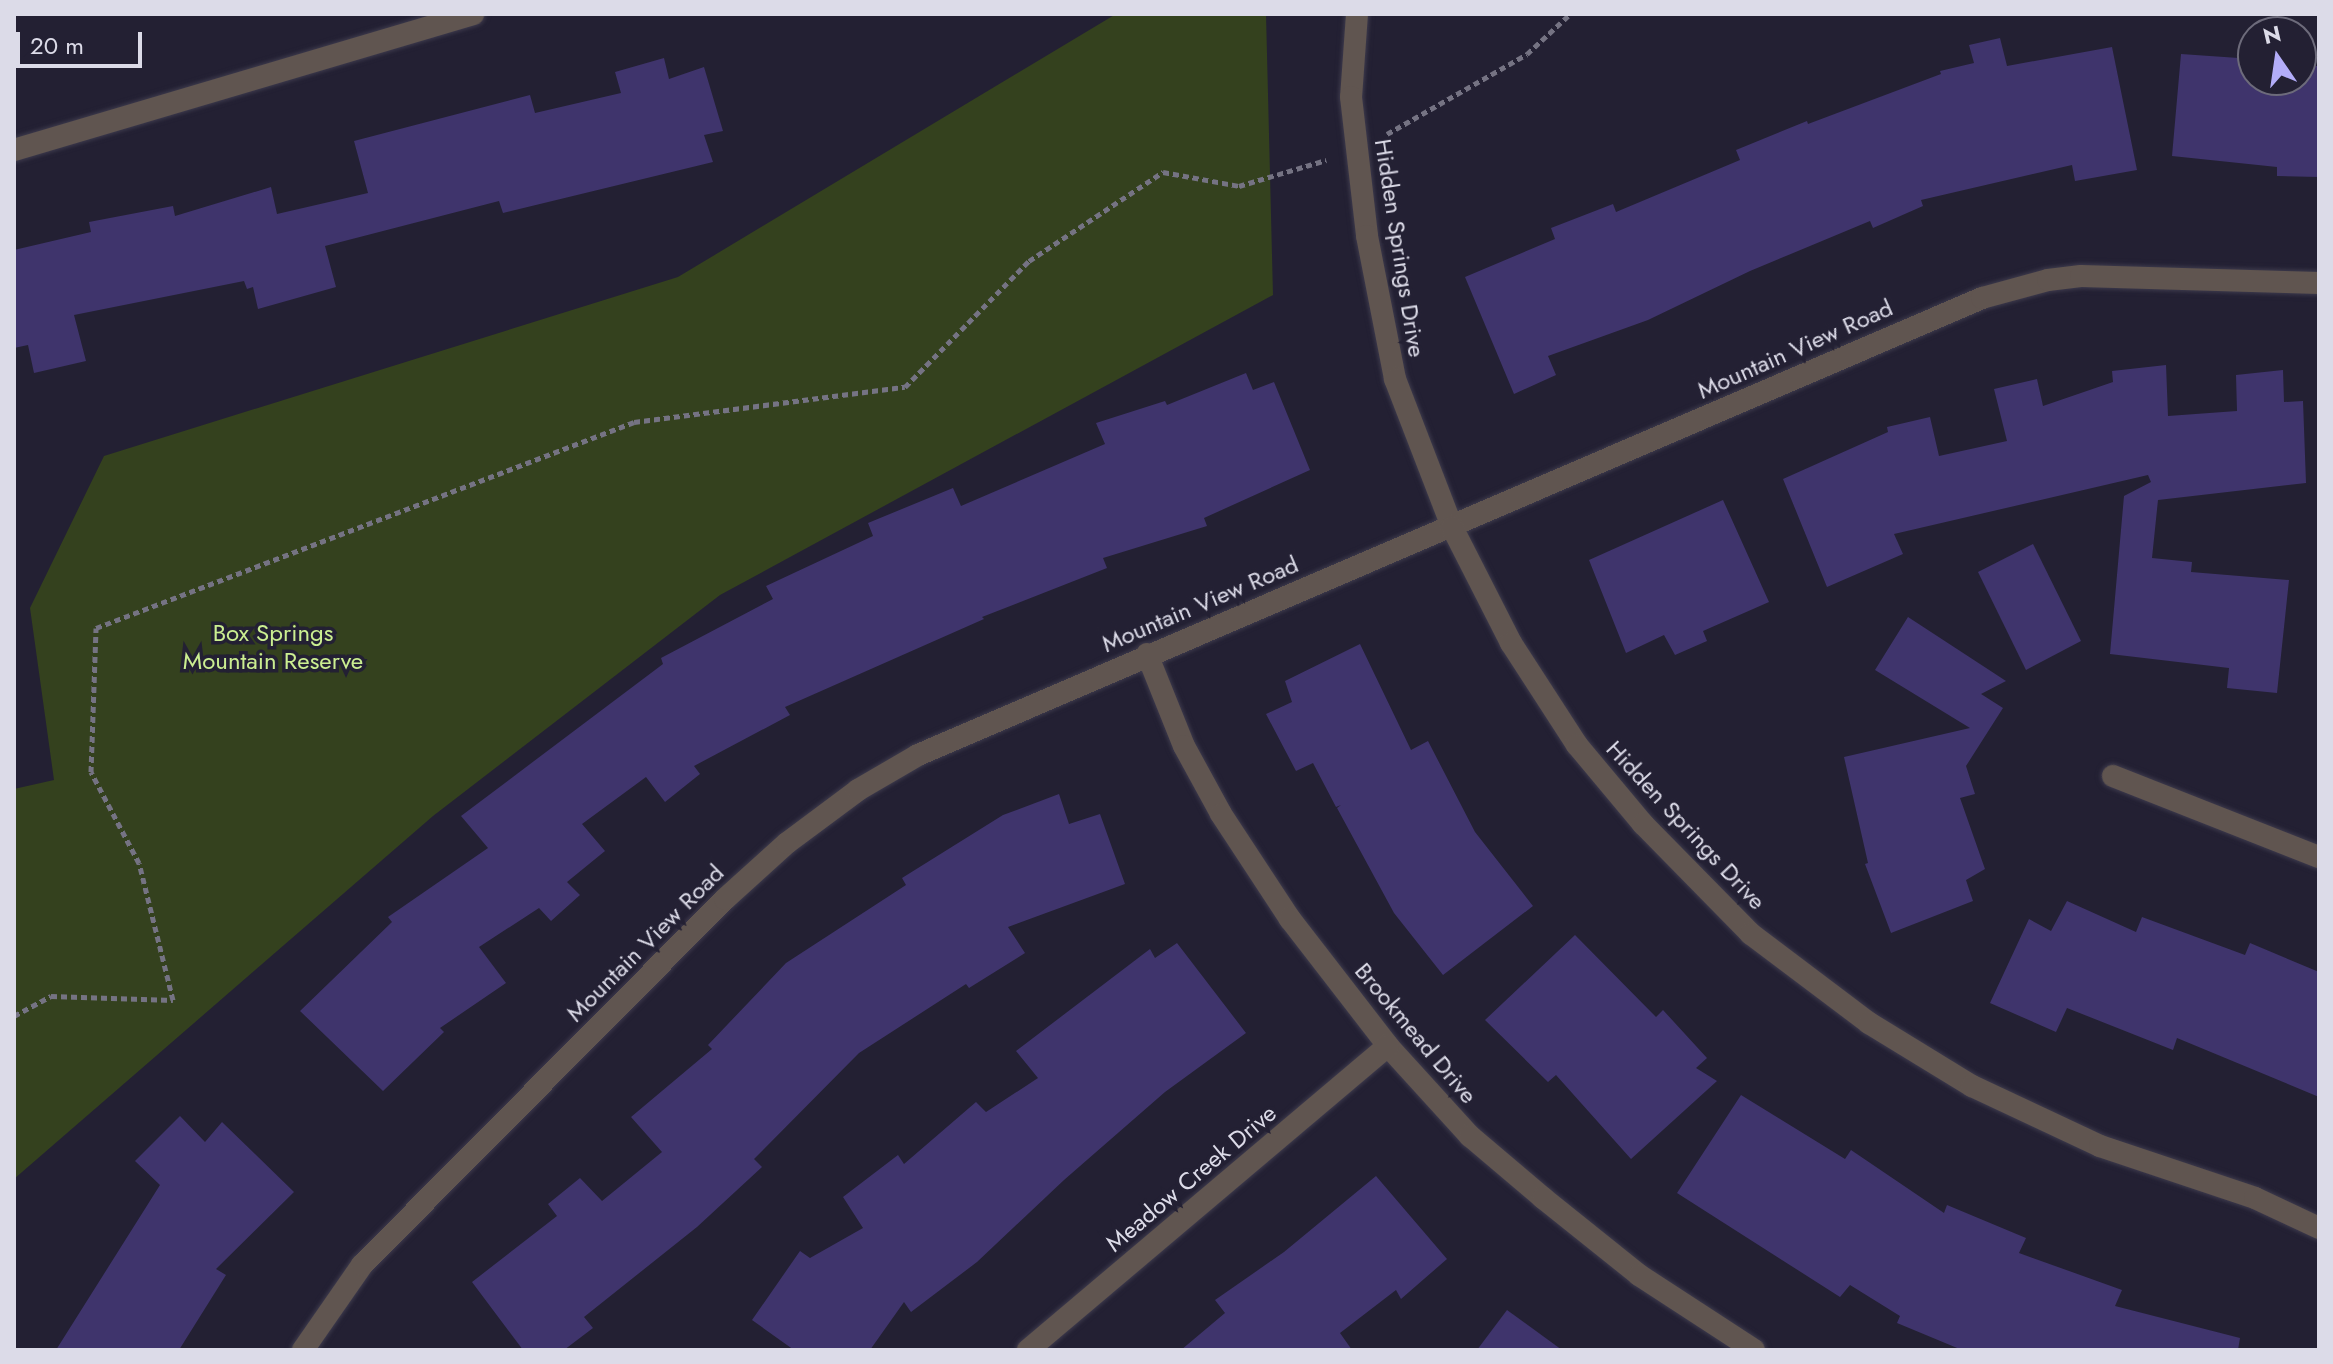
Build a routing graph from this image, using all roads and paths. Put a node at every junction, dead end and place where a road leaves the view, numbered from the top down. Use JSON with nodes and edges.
{"nodes":[{"id":1,"x":473,"y":14,"type":"edge"},
{"id":2,"x":1357,"y":14,"type":"edge"},
{"id":3,"x":1570,"y":14,"type":"edge"},
{"id":4,"x":14,"y":150,"type":"edge"},
{"id":5,"x":1358,"y":151,"type":"junction"},
{"id":6,"x":2319,"y":283,"type":"edge"},
{"id":7,"x":1452,"y":527,"type":"junction"},
{"id":8,"x":1147,"y":654,"type":"junction"},
{"id":9,"x":2113,"y":776,"type":"dead end"},
{"id":10,"x":2319,"y":857,"type":"edge"},
{"id":11,"x":14,"y":1016,"type":"edge"},
{"id":12,"x":1388,"y":1046,"type":"junction"},
{"id":13,"x":2319,"y":1228,"type":"edge"},
{"id":14,"x":303,"y":1350,"type":"edge"},
{"id":15,"x":1028,"y":1350,"type":"edge"},
{"id":16,"x":1754,"y":1350,"type":"edge"}],
"edges":[{"from":1,"to":4,"type":"street"},
{"from":2,"to":5,"type":"street","name":"Hidden Springs Drive"},
{"from":3,"to":5,"type":"path"},
{"from":5,"to":7,"type":"street","name":"Hidden Springs Drive"},
{"from":5,"to":11,"type":"path"},
{"from":6,"to":7,"type":"street","name":"Mountain View Road"},
{"from":7,"to":8,"type":"street","name":"Mountain View Road"},
{"from":7,"to":13,"type":"street","name":"Hidden Springs Drive"},
{"from":8,"to":12,"type":"street","name":"Brookmead Drive"},
{"from":8,"to":14,"type":"street","name":"Mountain View Road"},
{"from":9,"to":10,"type":"street"},
{"from":12,"to":15,"type":"street","name":"Meadow Creek Drive"},
{"from":12,"to":16,"type":"street","name":"Brookmead Drive"}]}
